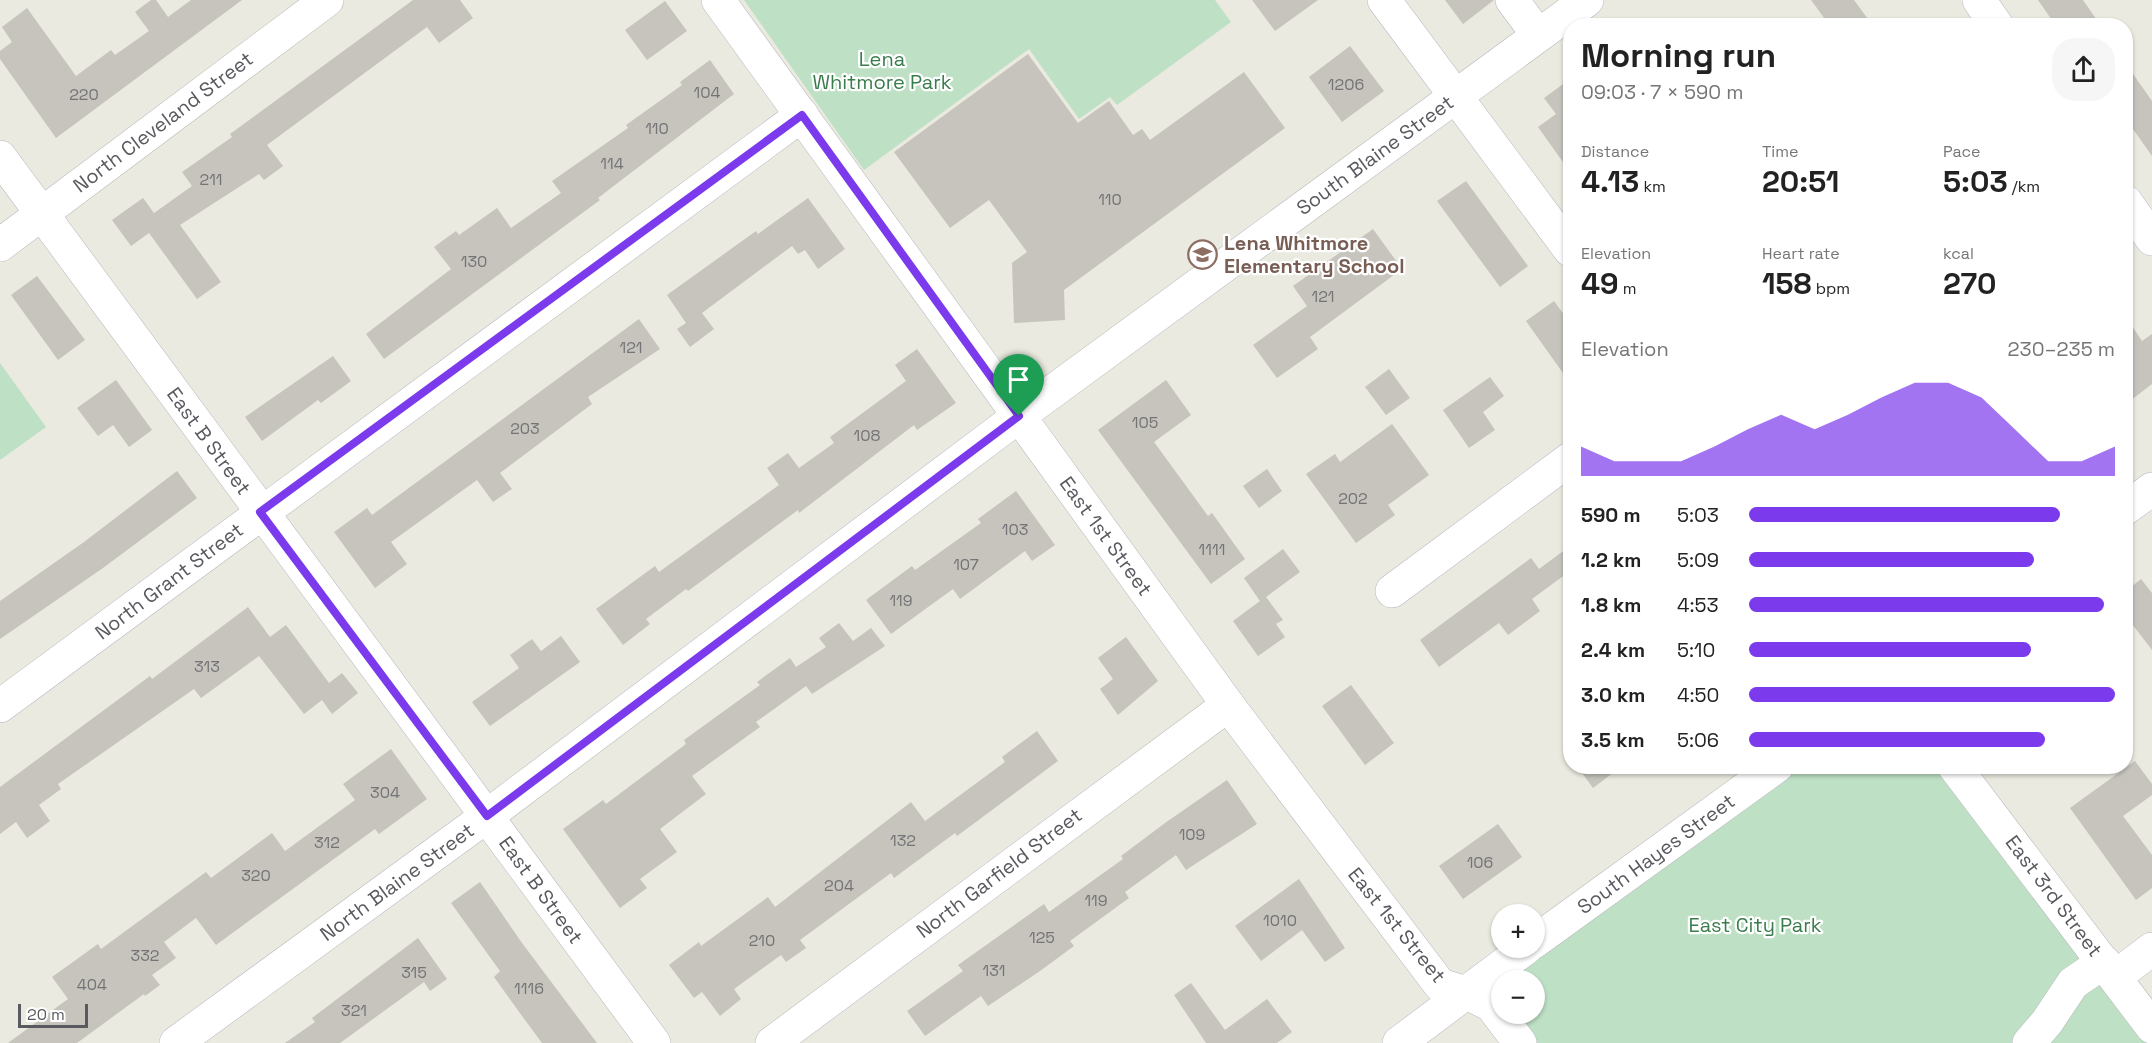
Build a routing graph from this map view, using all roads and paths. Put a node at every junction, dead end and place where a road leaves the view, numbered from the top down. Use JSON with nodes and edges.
{"nodes":[{"id":1,"x":327,"y":0,"type":"edge"},
{"id":2,"x":718,"y":0,"type":"edge"},
{"id":3,"x":1384,"y":0,"type":"edge"},
{"id":4,"x":1512,"y":0,"type":"edge"},
{"id":5,"x":1587,"y":0,"type":"edge"},
{"id":6,"x":1979,"y":0,"type":"edge"},
{"id":7,"x":1991,"y":18,"type":"edge"},
{"id":8,"x":1539,"y":35,"type":"junction"},
{"id":9,"x":1455,"y":97,"type":"junction"},
{"id":10,"x":802,"y":115,"type":"junction"},
{"id":11,"x":0,"y":157,"type":"edge"},
{"id":12,"x":2133,"y":212,"type":"edge"},
{"id":13,"x":42,"y":213,"type":"junction"},
{"id":14,"x":2152,"y":239,"type":"edge"},
{"id":15,"x":1563,"y":241,"type":"edge"},
{"id":16,"x":0,"y":245,"type":"edge"},
{"id":17,"x":1019,"y":416,"type":"junction"},
{"id":18,"x":1563,"y":464,"type":"edge"},
{"id":19,"x":2152,"y":489,"type":"edge"},
{"id":20,"x":2133,"y":503,"type":"edge"},
{"id":21,"x":260,"y":512,"type":"junction"},
{"id":22,"x":1392,"y":591,"type":"dead end"},
{"id":23,"x":1227,"y":705,"type":"junction"},
{"id":24,"x":0,"y":706,"type":"edge"},
{"id":25,"x":1766,"y":774,"type":"edge"},
{"id":26,"x":1960,"y":774,"type":"edge"},
{"id":27,"x":487,"y":816,"type":"junction"},
{"id":28,"x":1545,"y":934,"type":"edge"},
{"id":29,"x":2152,"y":949,"type":"edge"},
{"id":30,"x":1513,"y":958,"type":"edge"},
{"id":31,"x":2109,"y":969,"type":"junction"},
{"id":32,"x":1467,"y":993,"type":"junction"},
{"id":33,"x":2152,"y":1027,"type":"edge"},
{"id":34,"x":176,"y":1043,"type":"edge"},
{"id":35,"x":654,"y":1043,"type":"edge"},
{"id":36,"x":772,"y":1043,"type":"edge"},
{"id":37,"x":1399,"y":1043,"type":"edge"},
{"id":38,"x":1520,"y":1043,"type":"edge"},
{"id":39,"x":2029,"y":1043,"type":"edge"}],
"edges":[{"from":1,"to":13,"type":"street","name":"North Cleveland Street"},
{"from":2,"to":10,"type":"street","name":"East 1st Street"},
{"from":3,"to":9,"type":"street"},
{"from":4,"to":8,"type":"street"},
{"from":5,"to":8,"type":"street","name":"South Blaine Street"},
{"from":6,"to":7,"type":"street"},
{"from":8,"to":9,"type":"street","name":"South Blaine Street"},
{"from":9,"to":15,"type":"street"},
{"from":9,"to":17,"type":"street","name":"South Blaine Street"},
{"from":10,"to":17,"type":"street","name":"East 1st Street"},
{"from":10,"to":21,"type":"street","name":"North Grant Street"},
{"from":11,"to":13,"type":"street","name":"East B Street"},
{"from":12,"to":14,"type":"street"},
{"from":13,"to":16,"type":"street","name":"North Cleveland Street"},
{"from":13,"to":21,"type":"street","name":"East B Street"},
{"from":17,"to":23,"type":"street","name":"East 1st Street"},
{"from":17,"to":27,"type":"street","name":"North Blaine Street"},
{"from":18,"to":22,"type":"street"},
{"from":19,"to":20,"type":"street"},
{"from":21,"to":24,"type":"street","name":"North Grant Street"},
{"from":21,"to":27,"type":"street","name":"East B Street"},
{"from":23,"to":32,"type":"street","name":"East 1st Street"},
{"from":23,"to":36,"type":"street","name":"North Garfield Street"},
{"from":25,"to":28,"type":"street","name":"South Hayes Street"},
{"from":26,"to":31,"type":"street","name":"East 3rd Street"},
{"from":27,"to":34,"type":"street","name":"North Blaine Street"},
{"from":27,"to":35,"type":"street","name":"East B Street"},
{"from":29,"to":31,"type":"street"},
{"from":30,"to":32,"type":"street"},
{"from":31,"to":33,"type":"street","name":"East 3rd Street"},
{"from":31,"to":39,"type":"street"},
{"from":32,"to":37,"type":"street"},
{"from":32,"to":38,"type":"street","name":"East 1st Street"}]}
